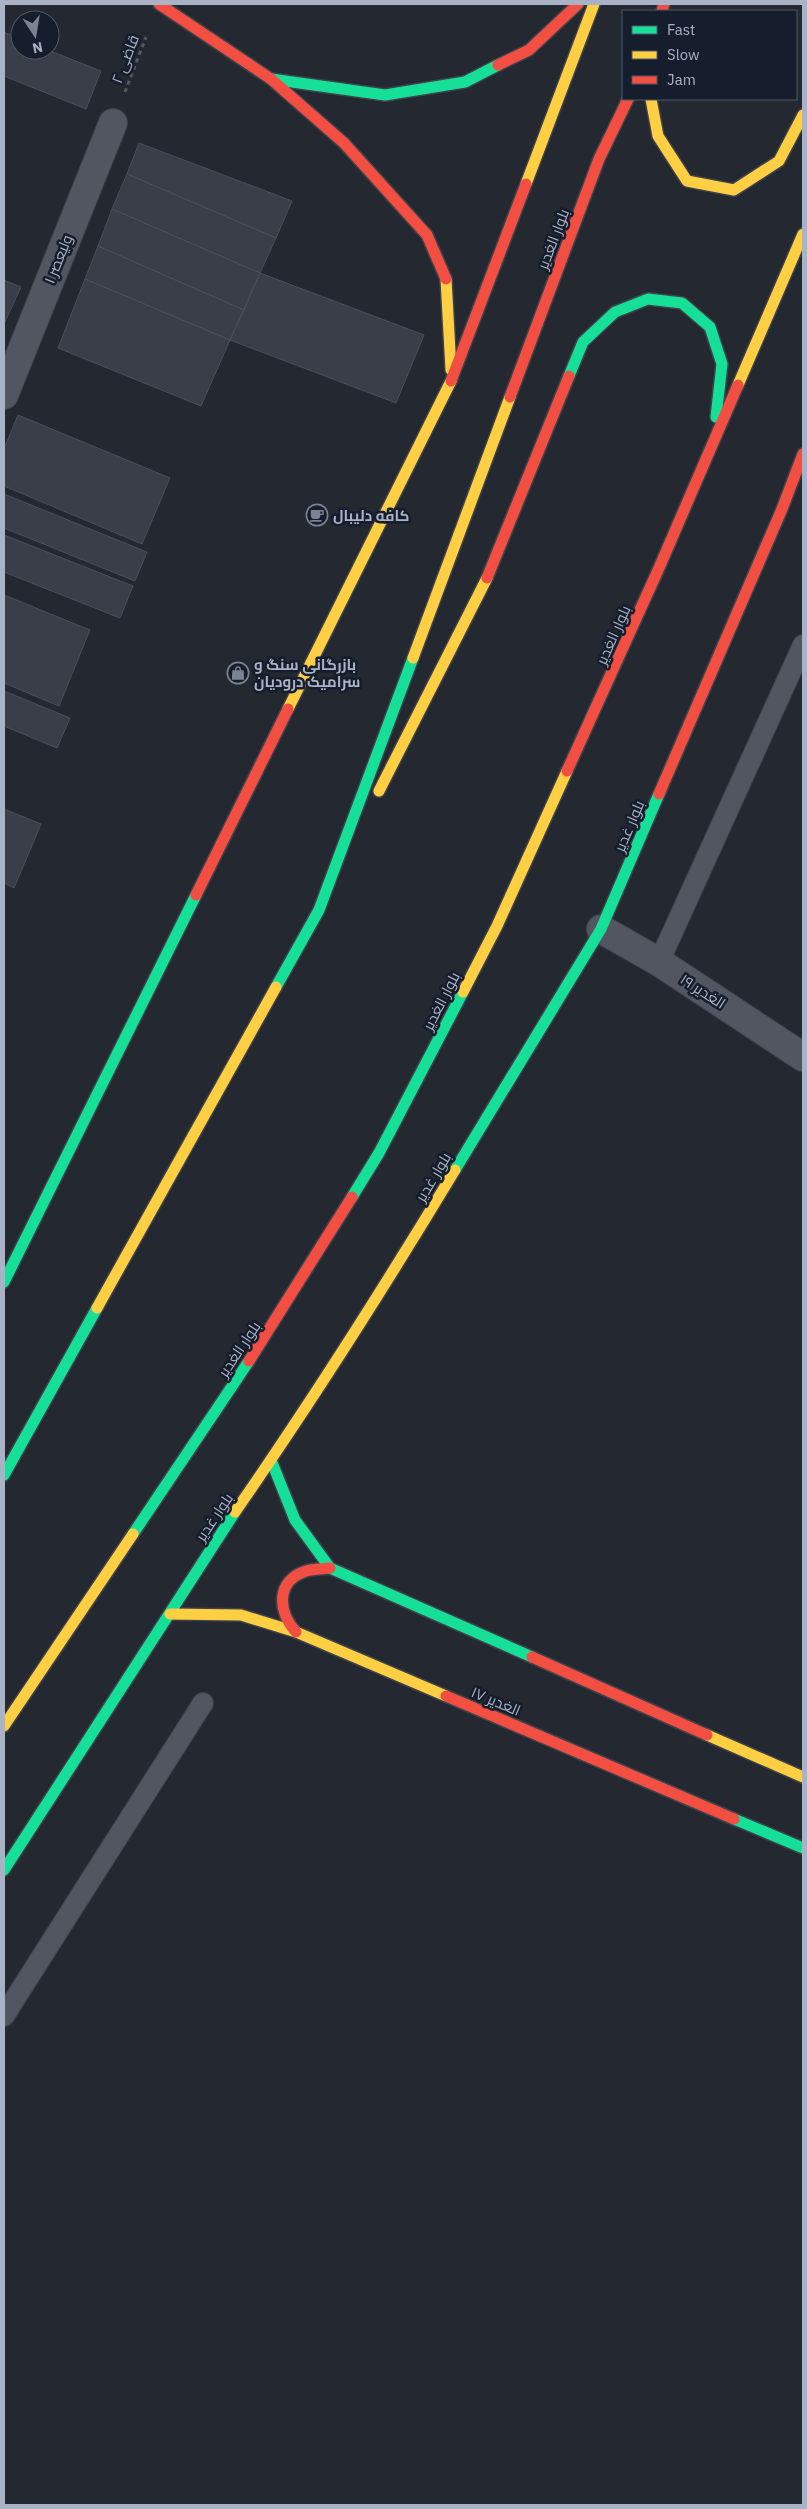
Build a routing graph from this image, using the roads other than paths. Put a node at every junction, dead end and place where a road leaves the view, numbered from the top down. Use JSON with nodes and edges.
{"nodes":[{"id":1,"x":159,"y":4,"type":"edge"},
{"id":2,"x":578,"y":4,"type":"edge"},
{"id":3,"x":594,"y":4,"type":"edge"},
{"id":4,"x":271,"y":79,"type":"junction"},
{"id":5,"x":628,"y":100,"type":"edge"},
{"id":6,"x":651,"y":100,"type":"edge"},
{"id":7,"x":803,"y":115,"type":"edge"},
{"id":8,"x":113,"y":123,"type":"road end"},
{"id":9,"x":803,"y":234,"type":"edge"},
{"id":10,"x":452,"y":379,"type":"junction"},
{"id":11,"x":4,"y":395,"type":"edge"},
{"id":12,"x":713,"y":446,"type":"junction"},
{"id":13,"x":803,"y":454,"type":"edge"},
{"id":14,"x":803,"y":645,"type":"edge"},
{"id":15,"x":319,"y":910,"type":"junction"},
{"id":16,"x":601,"y":929,"type":"junction"},
{"id":17,"x":659,"y":962,"type":"junction"},
{"id":18,"x":803,"y":1056,"type":"edge"},
{"id":19,"x":4,"y":1282,"type":"edge"},
{"id":20,"x":270,"y":1460,"type":"junction"},
{"id":21,"x":4,"y":1475,"type":"edge"},
{"id":22,"x":330,"y":1568,"type":"junction"},
{"id":23,"x":170,"y":1614,"type":"junction"},
{"id":24,"x":296,"y":1632,"type":"junction"},
{"id":25,"x":204,"y":1703,"type":"dead end"},
{"id":26,"x":4,"y":1726,"type":"edge"},
{"id":27,"x":803,"y":1777,"type":"edge"},
{"id":28,"x":803,"y":1848,"type":"edge"},
{"id":29,"x":4,"y":1870,"type":"edge"},
{"id":30,"x":4,"y":2016,"type":"edge"}],
"edges":[{"from":1,"to":4,"type":"main road"},
{"from":2,"to":4,"type":"main road"},
{"from":3,"to":10,"type":"main road"},
{"from":4,"to":10,"type":"main road"},
{"from":5,"to":15,"type":"main road","name":"بلوار الغدیر"},
{"from":6,"to":7,"type":"main road"},
{"from":8,"to":11,"type":"street","name":"ولیعصر ۱"},
{"from":9,"to":12,"type":"main road","name":"بلوار الغدیر"},
{"from":10,"to":19,"type":"main road"},
{"from":12,"to":15,"type":"main road"},
{"from":12,"to":26,"type":"main road","name":"بلوار الغدیر"},
{"from":13,"to":16,"type":"main road","name":"بلوار غدیر"},
{"from":14,"to":17,"type":"lane"},
{"from":15,"to":21,"type":"main road","name":"بلوار الغدیر"},
{"from":16,"to":17,"type":"street","name":"الغدیر ۱۹"},
{"from":16,"to":20,"type":"main road","name":"بلوار غدیر"},
{"from":17,"to":18,"type":"street","name":"الغدیر ۱۹"},
{"from":20,"to":22,"type":"main road"},
{"from":20,"to":23,"type":"main road","name":"بلوار غدیر"},
{"from":22,"to":24,"type":"main road"},
{"from":22,"to":27,"type":"main road"},
{"from":23,"to":24,"type":"main road","name":"الغدیر ۱۷"},
{"from":23,"to":29,"type":"main road","name":"بلوار غدیر"},
{"from":24,"to":28,"type":"main road","name":"الغدیر ۱۷"},
{"from":25,"to":30,"type":"lane"}]}
